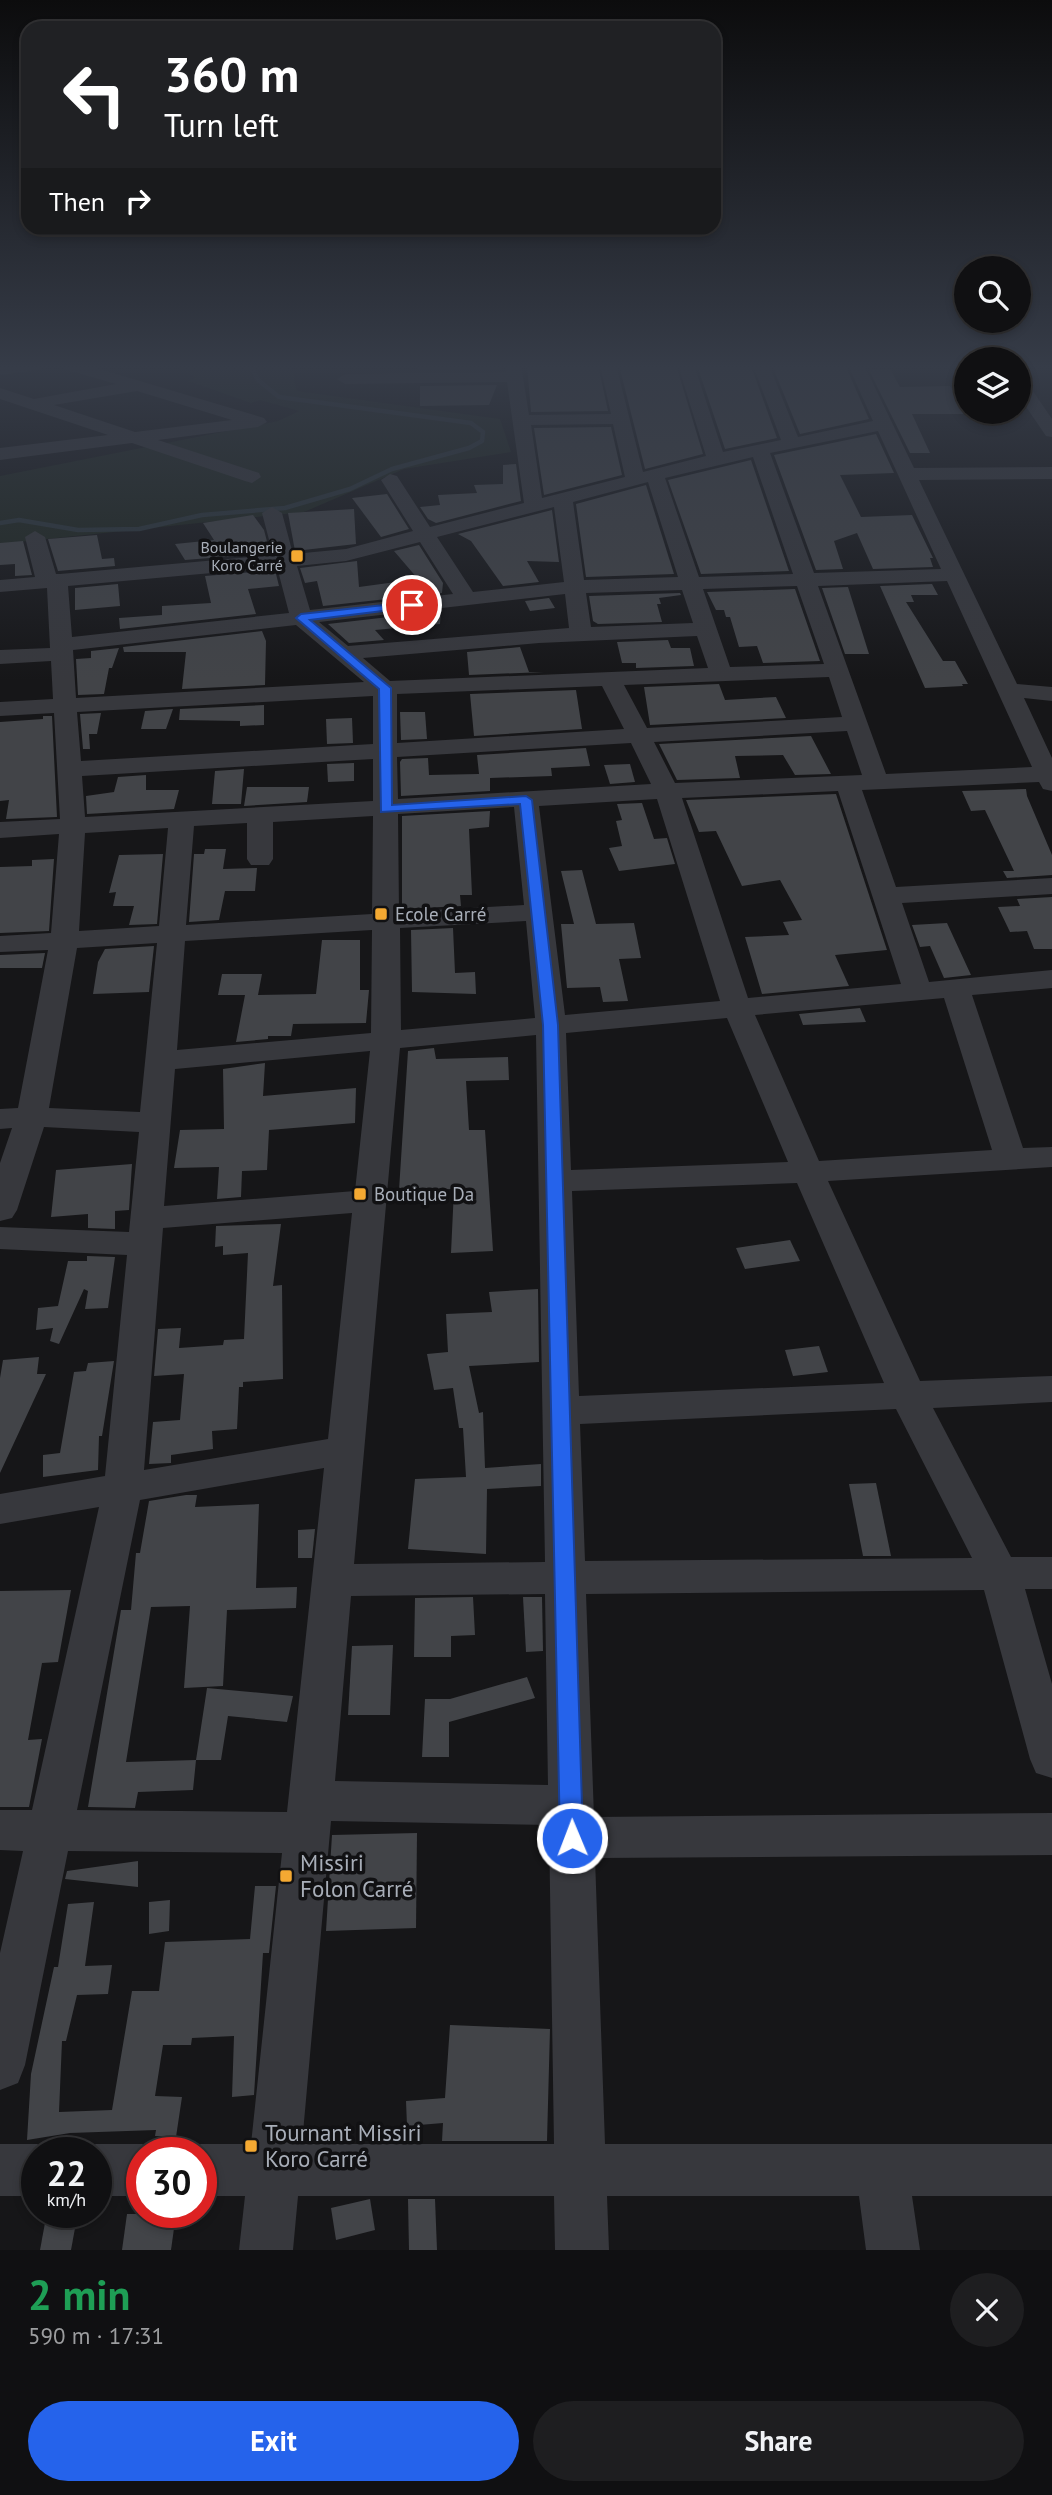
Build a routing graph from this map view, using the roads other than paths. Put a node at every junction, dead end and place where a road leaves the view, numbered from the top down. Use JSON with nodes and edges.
{"nodes":[{"id":1,"x":231,"y":470,"type":"edge"},
{"id":2,"x":528,"y":470,"type":"edge"},
{"id":3,"x":642,"y":470,"type":"edge"},
{"id":4,"x":673,"y":470,"type":"edge"},
{"id":5,"x":767,"y":470,"type":"edge"},
{"id":6,"x":905,"y":470,"type":"edge"},
{"id":7,"x":1052,"y":473,"type":"edge"},
{"id":8,"x":907,"y":474,"type":"junction"},
{"id":9,"x":252,"y":477,"type":"dead end"},
{"id":10,"x":645,"y":477,"type":"junction"},
{"id":11,"x":390,"y":480,"type":"dead end"},
{"id":12,"x":563,"y":499,"type":"junction"},
{"id":13,"x":534,"y":506,"type":"junction"},
{"id":14,"x":272,"y":513,"type":"dead end"},
{"id":15,"x":425,"y":535,"type":"junction"},
{"id":16,"x":35,"y":537,"type":"dead end"},
{"id":17,"x":285,"y":561,"type":"junction"},
{"id":18,"x":954,"y":575,"type":"junction"},
{"id":19,"x":806,"y":579,"type":"junction"},
{"id":20,"x":52,"y":581,"type":"junction"},
{"id":21,"x":689,"y":583,"type":"junction"},
{"id":22,"x":0,"y":586,"type":"edge"},
{"id":23,"x":573,"y":587,"type":"junction"},
{"id":24,"x":467,"y":599,"type":"junction"},
{"id":25,"x":301,"y":618,"type":"junction"},
{"id":26,"x":704,"y":629,"type":"junction"},
{"id":27,"x":581,"y":634,"type":"junction"},
{"id":28,"x":539,"y":636,"type":"junction"},
{"id":29,"x":62,"y":650,"type":"junction"},
{"id":30,"x":344,"y":653,"type":"junction"},
{"id":31,"x":0,"y":657,"type":"edge"},
{"id":32,"x":838,"y":670,"type":"junction"},
{"id":33,"x":721,"y":675,"type":"junction"},
{"id":34,"x":610,"y":680,"type":"junction"},
{"id":35,"x":553,"y":682,"type":"junction"},
{"id":36,"x":385,"y":688,"type":"junction"},
{"id":37,"x":1008,"y":690,"type":"junction"},
{"id":38,"x":1052,"y":694,"type":"edge"},
{"id":39,"x":66,"y":704,"type":"junction"},
{"id":40,"x":0,"y":709,"type":"edge"},
{"id":41,"x":857,"y":723,"type":"junction"},
{"id":42,"x":638,"y":735,"type":"junction"},
{"id":43,"x":386,"y":750,"type":"junction"},
{"id":44,"x":71,"y":769,"type":"junction"},
{"id":45,"x":1050,"y":779,"type":"edge"},
{"id":46,"x":847,"y":782,"type":"junction"},
{"id":47,"x":877,"y":782,"type":"junction"},
{"id":48,"x":667,"y":791,"type":"junction"},
{"id":49,"x":526,"y":800,"type":"junction"},
{"id":50,"x":386,"y":809,"type":"junction"},
{"id":51,"x":260,"y":815,"type":"junction"},
{"id":52,"x":182,"y":819,"type":"junction"},
{"id":53,"x":73,"y":825,"type":"junction"},
{"id":54,"x":0,"y":830,"type":"edge"},
{"id":55,"x":260,"y":859,"type":"dead end"},
{"id":56,"x":1052,"y":886,"type":"edge"},
{"id":57,"x":886,"y":896,"type":"junction"},
{"id":58,"x":538,"y":912,"type":"junction"},
{"id":59,"x":386,"y":921,"type":"junction"},
{"id":60,"x":172,"y":934,"type":"junction"},
{"id":61,"x":64,"y":940,"type":"junction"},
{"id":62,"x":0,"y":944,"type":"edge"},
{"id":63,"x":1052,"y":979,"type":"edge"},
{"id":64,"x":956,"y":988,"type":"junction"},
{"id":65,"x":918,"y":991,"type":"junction"},
{"id":66,"x":737,"y":1008,"type":"junction"},
{"id":67,"x":551,"y":1025,"type":"junction"},
{"id":68,"x":386,"y":1040,"type":"junction"},
{"id":69,"x":160,"y":1061,"type":"junction"},
{"id":70,"x":32,"y":1117,"type":"junction"},
{"id":71,"x":0,"y":1119,"type":"edge"},
{"id":72,"x":155,"y":1123,"type":"junction"},
{"id":73,"x":1052,"y":1157,"type":"edge"},
{"id":74,"x":1012,"y":1160,"type":"junction"},
{"id":75,"x":808,"y":1172,"type":"junction"},
{"id":76,"x":555,"y":1181,"type":"junction"},
{"id":77,"x":369,"y":1201,"type":"junction"},
{"id":78,"x":0,"y":1210,"type":"edge"},
{"id":79,"x":145,"y":1231,"type":"junction"},
{"id":80,"x":0,"y":1238,"type":"edge"},
{"id":81,"x":1052,"y":1389,"type":"edge"},
{"id":82,"x":908,"y":1396,"type":"junction"},
{"id":83,"x":561,"y":1412,"type":"junction"},
{"id":84,"x":345,"y":1450,"type":"junction"},
{"id":85,"x":122,"y":1487,"type":"junction"},
{"id":86,"x":0,"y":1509,"type":"edge"},
{"id":87,"x":1052,"y":1573,"type":"edge"},
{"id":88,"x":1000,"y":1574,"type":"junction"},
{"id":89,"x":565,"y":1578,"type":"junction"},
{"id":90,"x":332,"y":1580,"type":"junction"},
{"id":91,"x":1052,"y":1759,"type":"edge"},
{"id":92,"x":308,"y":1817,"type":"junction"},
{"id":93,"x":571,"y":1822,"type":"junction"},
{"id":94,"x":0,"y":1830,"type":"edge"},
{"id":95,"x":50,"y":1831,"type":"junction"},
{"id":96,"x":1052,"y":1834,"type":"edge"},
{"id":97,"x":0,"y":2065,"type":"edge"},
{"id":98,"x":0,"y":2170,"type":"edge"},
{"id":99,"x":21,"y":2170,"type":"edge"},
{"id":100,"x":217,"y":2170,"type":"edge"},
{"id":101,"x":274,"y":2170,"type":"junction"},
{"id":102,"x":1052,"y":2170,"type":"edge"},
{"id":103,"x":580,"y":2171,"type":"junction"},
{"id":104,"x":883,"y":2171,"type":"junction"},
{"id":105,"x":265,"y":2250,"type":"edge"},
{"id":106,"x":582,"y":2250,"type":"edge"},
{"id":107,"x":893,"y":2250,"type":"edge"}],
"edges":[{"from":1,"to":9,"type":"street"},
{"from":2,"to":13,"type":"street"},
{"from":3,"to":10,"type":"street"},
{"from":4,"to":10,"type":"street"},
{"from":5,"to":19,"type":"street"},
{"from":6,"to":8,"type":"street"},
{"from":7,"to":8,"type":"street"},
{"from":8,"to":18,"type":"street"},
{"from":10,"to":12,"type":"street"},
{"from":10,"to":21,"type":"street"},
{"from":11,"to":15,"type":"street"},
{"from":12,"to":13,"type":"street"},
{"from":12,"to":23,"type":"street"},
{"from":13,"to":15,"type":"street"},
{"from":14,"to":17,"type":"street"},
{"from":15,"to":17,"type":"street"},
{"from":15,"to":24,"type":"street"},
{"from":16,"to":20,"type":"street"},
{"from":17,"to":20,"type":"street"},
{"from":17,"to":25,"type":"street"},
{"from":18,"to":19,"type":"street"},
{"from":18,"to":37,"type":"street"},
{"from":19,"to":21,"type":"street"},
{"from":19,"to":32,"type":"street"},
{"from":20,"to":22,"type":"street"},
{"from":20,"to":29,"type":"street"},
{"from":21,"to":23,"type":"street"},
{"from":21,"to":26,"type":"street"},
{"from":23,"to":24,"type":"street"},
{"from":23,"to":27,"type":"street"},
{"from":24,"to":25,"type":"street"},
{"from":25,"to":29,"type":"street"},
{"from":25,"to":30,"type":"street"},
{"from":26,"to":27,"type":"street"},
{"from":26,"to":33,"type":"street"},
{"from":27,"to":28,"type":"street"},
{"from":28,"to":30,"type":"street"},
{"from":28,"to":35,"type":"street"},
{"from":29,"to":31,"type":"street"},
{"from":29,"to":39,"type":"street"},
{"from":30,"to":36,"type":"street"},
{"from":32,"to":33,"type":"street"},
{"from":32,"to":41,"type":"street"},
{"from":33,"to":34,"type":"street"},
{"from":34,"to":35,"type":"street"},
{"from":34,"to":42,"type":"street"},
{"from":35,"to":36,"type":"street"},
{"from":36,"to":39,"type":"street"},
{"from":36,"to":43,"type":"street"},
{"from":37,"to":38,"type":"street"},
{"from":37,"to":45,"type":"street"},
{"from":39,"to":40,"type":"street"},
{"from":39,"to":44,"type":"street"},
{"from":41,"to":42,"type":"street"},
{"from":41,"to":47,"type":"street"},
{"from":42,"to":43,"type":"street"},
{"from":42,"to":48,"type":"street"},
{"from":43,"to":44,"type":"street"},
{"from":43,"to":50,"type":"street"},
{"from":44,"to":53,"type":"street"},
{"from":45,"to":47,"type":"street"},
{"from":46,"to":47,"type":"street"},
{"from":46,"to":48,"type":"street"},
{"from":46,"to":57,"type":"street"},
{"from":48,"to":49,"type":"street"},
{"from":48,"to":66,"type":"street"},
{"from":49,"to":50,"type":"street"},
{"from":49,"to":58,"type":"street"},
{"from":50,"to":51,"type":"street"},
{"from":50,"to":59,"type":"street"},
{"from":51,"to":52,"type":"street"},
{"from":51,"to":55,"type":"street"},
{"from":52,"to":53,"type":"street"},
{"from":52,"to":60,"type":"street"},
{"from":53,"to":54,"type":"street"},
{"from":53,"to":61,"type":"street"},
{"from":56,"to":57,"type":"street"},
{"from":57,"to":65,"type":"street"},
{"from":58,"to":59,"type":"street"},
{"from":58,"to":67,"type":"street"},
{"from":59,"to":60,"type":"street"},
{"from":59,"to":68,"type":"street"},
{"from":60,"to":61,"type":"street"},
{"from":60,"to":69,"type":"street"},
{"from":61,"to":62,"type":"street"},
{"from":61,"to":70,"type":"street"},
{"from":63,"to":64,"type":"street"},
{"from":64,"to":65,"type":"street"},
{"from":64,"to":74,"type":"street"},
{"from":65,"to":66,"type":"street"},
{"from":66,"to":67,"type":"street"},
{"from":66,"to":75,"type":"street"},
{"from":67,"to":68,"type":"street"},
{"from":67,"to":76,"type":"street"},
{"from":68,"to":69,"type":"street"},
{"from":68,"to":77,"type":"street"},
{"from":69,"to":72,"type":"street"},
{"from":70,"to":71,"type":"street"},
{"from":70,"to":72,"type":"street"},
{"from":70,"to":78,"type":"street"},
{"from":72,"to":79,"type":"street"},
{"from":73,"to":74,"type":"street"},
{"from":74,"to":75,"type":"street"},
{"from":75,"to":76,"type":"street"},
{"from":75,"to":82,"type":"street"},
{"from":76,"to":83,"type":"street"},
{"from":77,"to":79,"type":"street"},
{"from":77,"to":84,"type":"street"},
{"from":79,"to":80,"type":"street"},
{"from":79,"to":85,"type":"street"},
{"from":81,"to":82,"type":"street"},
{"from":82,"to":83,"type":"street"},
{"from":82,"to":88,"type":"street"},
{"from":83,"to":89,"type":"street"},
{"from":84,"to":85,"type":"street"},
{"from":84,"to":90,"type":"street"},
{"from":85,"to":86,"type":"street"},
{"from":85,"to":95,"type":"street"},
{"from":87,"to":88,"type":"street"},
{"from":88,"to":89,"type":"street"},
{"from":88,"to":91,"type":"street"},
{"from":89,"to":90,"type":"street"},
{"from":89,"to":93,"type":"street"},
{"from":90,"to":92,"type":"street"},
{"from":92,"to":93,"type":"street"},
{"from":92,"to":95,"type":"street"},
{"from":92,"to":101,"type":"street"},
{"from":93,"to":96,"type":"street"},
{"from":93,"to":103,"type":"street"},
{"from":94,"to":95,"type":"street"},
{"from":95,"to":97,"type":"street"},
{"from":98,"to":99,"type":"street"},
{"from":100,"to":101,"type":"street"},
{"from":101,"to":103,"type":"street"},
{"from":101,"to":105,"type":"street"},
{"from":102,"to":104,"type":"street"},
{"from":103,"to":104,"type":"street"},
{"from":103,"to":106,"type":"street"},
{"from":104,"to":107,"type":"street"}]}
